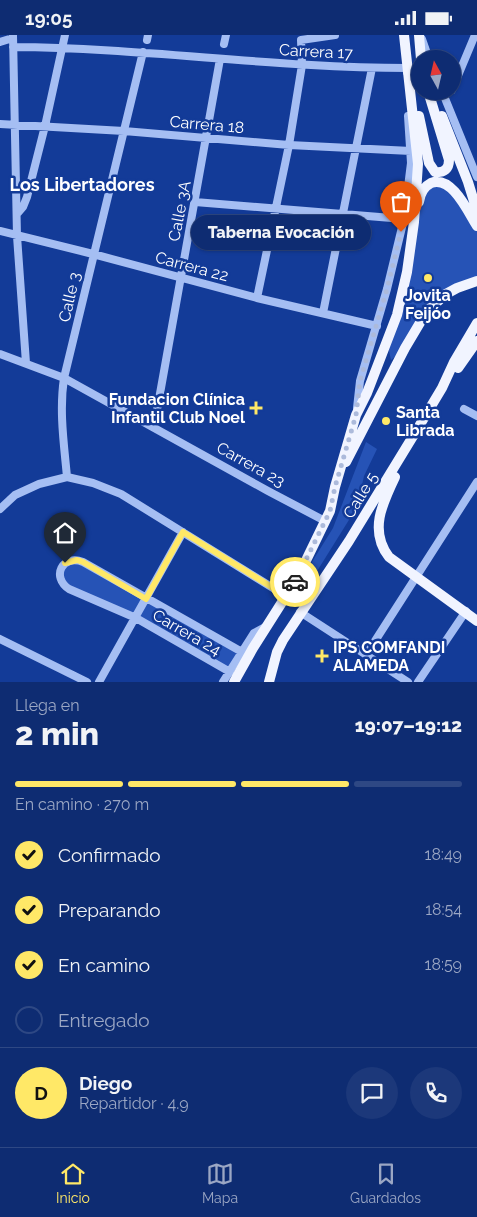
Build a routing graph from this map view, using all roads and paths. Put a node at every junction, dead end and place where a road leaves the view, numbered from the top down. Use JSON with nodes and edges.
{"nodes":[{"id":1,"x":65,"y":35,"type":"edge"},
{"id":2,"x":226,"y":35,"type":"edge"},
{"id":3,"x":335,"y":35,"type":"edge"},
{"id":4,"x":404,"y":35,"type":"edge"},
{"id":5,"x":420,"y":35,"type":"edge"},
{"id":6,"x":475,"y":35,"type":"edge"},
{"id":7,"x":13,"y":37,"type":"edge"},
{"id":8,"x":0,"y":42,"type":"edge"},
{"id":9,"x":224,"y":44,"type":"dead end"},
{"id":10,"x":13,"y":47,"type":"junction"},
{"id":11,"x":63,"y":48,"type":"junction"},
{"id":12,"x":421,"y":50,"type":"edge"},
{"id":13,"x":426,"y":50,"type":"edge"},
{"id":14,"x":143,"y":52,"type":"junction"},
{"id":15,"x":220,"y":59,"type":"junction"},
{"id":16,"x":302,"y":65,"type":"junction"},
{"id":17,"x":372,"y":68,"type":"junction"},
{"id":18,"x":408,"y":68,"type":"junction"},
{"id":19,"x":461,"y":69,"type":"edge"},
{"id":20,"x":411,"y":82,"type":"edge"},
{"id":21,"x":415,"y":100,"type":"edge"},
{"id":22,"x":432,"y":100,"type":"edge"},
{"id":23,"x":434,"y":100,"type":"edge"},
{"id":24,"x":446,"y":100,"type":"edge"},
{"id":25,"x":448,"y":100,"type":"edge"},
{"id":26,"x":447,"y":103,"type":"junction"},
{"id":27,"x":0,"y":123,"type":"edge"},
{"id":28,"x":14,"y":124,"type":"junction"},
{"id":29,"x":46,"y":126,"type":"junction"},
{"id":30,"x":124,"y":131,"type":"junction"},
{"id":31,"x":206,"y":137,"type":"junction"},
{"id":32,"x":289,"y":145,"type":"junction"},
{"id":33,"x":357,"y":148,"type":"junction"},
{"id":34,"x":411,"y":151,"type":"junction"},
{"id":35,"x":477,"y":177,"type":"edge"},
{"id":36,"x":195,"y":202,"type":"junction"},
{"id":37,"x":275,"y":208,"type":"junction"},
{"id":38,"x":477,"y":211,"type":"edge"},
{"id":39,"x":17,"y":214,"type":"junction"},
{"id":40,"x":343,"y":214,"type":"junction"},
{"id":41,"x":404,"y":219,"type":"junction"},
{"id":42,"x":477,"y":226,"type":"edge"},
{"id":43,"x":414,"y":227,"type":"junction"},
{"id":44,"x":0,"y":231,"type":"edge"},
{"id":45,"x":17,"y":236,"type":"junction"},
{"id":46,"x":93,"y":254,"type":"junction"},
{"id":47,"x":180,"y":277,"type":"junction"},
{"id":48,"x":474,"y":282,"type":"edge"},
{"id":49,"x":257,"y":298,"type":"junction"},
{"id":50,"x":322,"y":313,"type":"junction"},
{"id":51,"x":477,"y":323,"type":"edge"},
{"id":52,"x":377,"y":326,"type":"junction"},
{"id":53,"x":477,"y":341,"type":"edge"},
{"id":54,"x":0,"y":354,"type":"edge"},
{"id":55,"x":26,"y":363,"type":"junction"},
{"id":56,"x":64,"y":378,"type":"junction"},
{"id":57,"x":442,"y":388,"type":"junction"},
{"id":58,"x":464,"y":409,"type":"dead end"},
{"id":59,"x":356,"y":415,"type":"junction"},
{"id":60,"x":477,"y":416,"type":"edge"},
{"id":61,"x":154,"y":427,"type":"junction"},
{"id":62,"x":415,"y":433,"type":"junction"},
{"id":63,"x":338,"y":476,"type":"junction"},
{"id":64,"x":68,"y":477,"type":"junction"},
{"id":65,"x":477,"y":481,"type":"edge"},
{"id":66,"x":0,"y":509,"type":"edge"},
{"id":67,"x":325,"y":521,"type":"junction"},
{"id":68,"x":183,"y":532,"type":"junction"},
{"id":69,"x":416,"y":576,"type":"junction"},
{"id":70,"x":286,"y":596,"type":"junction"},
{"id":71,"x":146,"y":599,"type":"junction"},
{"id":72,"x":466,"y":611,"type":"junction"},
{"id":73,"x":300,"y":612,"type":"junction"},
{"id":74,"x":136,"y":619,"type":"junction"},
{"id":75,"x":477,"y":621,"type":"edge"},
{"id":76,"x":267,"y":626,"type":"junction"},
{"id":77,"x":0,"y":639,"type":"edge"},
{"id":78,"x":242,"y":652,"type":"junction"},
{"id":79,"x":366,"y":655,"type":"junction"},
{"id":80,"x":244,"y":667,"type":"junction"},
{"id":81,"x":230,"y":672,"type":"junction"},
{"id":82,"x":87,"y":682,"type":"edge"},
{"id":83,"x":100,"y":682,"type":"edge"},
{"id":84,"x":223,"y":682,"type":"edge"},
{"id":85,"x":234,"y":682,"type":"edge"},
{"id":86,"x":241,"y":682,"type":"edge"},
{"id":87,"x":269,"y":682,"type":"edge"},
{"id":88,"x":408,"y":682,"type":"edge"},
{"id":89,"x":418,"y":682,"type":"edge"}],
"edges":[{"from":1,"to":11,"type":"street"},
{"from":2,"to":9,"type":"street"},
{"from":3,"to":16,"type":"street"},
{"from":4,"to":18,"type":"main road","name":"Calle 5"},
{"from":5,"to":12,"type":"main road"},
{"from":5,"to":13,"type":"street"},
{"from":6,"to":19,"type":"street"},
{"from":7,"to":8,"type":"street"},
{"from":7,"to":10,"type":"street"},
{"from":10,"to":11,"type":"street","name":"Carrera 17"},
{"from":10,"to":28,"type":"street"},
{"from":11,"to":14,"type":"street","name":"Carrera 17"},
{"from":11,"to":29,"type":"street"},
{"from":14,"to":15,"type":"street","name":"Carrera 17"},
{"from":14,"to":30,"type":"street","name":"Calle 3"},
{"from":15,"to":16,"type":"street","name":"Carrera 17"},
{"from":15,"to":31,"type":"street","name":"Calle 3A"},
{"from":16,"to":17,"type":"street","name":"Carrera 17"},
{"from":16,"to":32,"type":"street"},
{"from":17,"to":18,"type":"street","name":"Carrera 17"},
{"from":17,"to":33,"type":"street"},
{"from":18,"to":20,"type":"main road"},
{"from":18,"to":34,"type":"street","name":"Calle 5"},
{"from":18,"to":43,"type":"main road","name":"Calle 5"},
{"from":21,"to":22,"type":"main road"},
{"from":23,"to":38,"type":"main road"},
{"from":24,"to":26,"type":"street"},
{"from":25,"to":26,"type":"street"},
{"from":26,"to":35,"type":"street"},
{"from":27,"to":28,"type":"street","name":"Carrera 18"},
{"from":28,"to":29,"type":"street","name":"Carrera 18"},
{"from":28,"to":39,"type":"street"},
{"from":29,"to":30,"type":"street","name":"Carrera 18"},
{"from":29,"to":39,"type":"street"},
{"from":30,"to":31,"type":"street","name":"Carrera 18"},
{"from":30,"to":46,"type":"street","name":"Calle 3"},
{"from":31,"to":32,"type":"street","name":"Carrera 18"},
{"from":31,"to":36,"type":"street","name":"Calle 3A"},
{"from":32,"to":33,"type":"street","name":"Carrera 18"},
{"from":32,"to":37,"type":"street"},
{"from":33,"to":34,"type":"street","name":"Carrera 18"},
{"from":33,"to":40,"type":"street"},
{"from":34,"to":41,"type":"street","name":"Calle 5"},
{"from":36,"to":37,"type":"street"},
{"from":36,"to":47,"type":"street","name":"Calle 3A"},
{"from":37,"to":40,"type":"street"},
{"from":37,"to":49,"type":"street"},
{"from":39,"to":45,"type":"street"},
{"from":40,"to":41,"type":"street"},
{"from":40,"to":50,"type":"street"},
{"from":41,"to":52,"type":"street","name":"Calle 5"},
{"from":42,"to":43,"type":"main road"},
{"from":43,"to":59,"type":"main road","name":"Calle 5"},
{"from":44,"to":45,"type":"street","name":"Carrera 22"},
{"from":45,"to":46,"type":"street","name":"Carrera 22"},
{"from":45,"to":55,"type":"street"},
{"from":46,"to":47,"type":"street","name":"Carrera 22"},
{"from":46,"to":56,"type":"street","name":"Calle 3"},
{"from":47,"to":49,"type":"street","name":"Carrera 22"},
{"from":47,"to":61,"type":"street","name":"Calle 3A"},
{"from":48,"to":63,"type":"main road"},
{"from":49,"to":50,"type":"street","name":"Carrera 22"},
{"from":50,"to":52,"type":"street","name":"Carrera 22"},
{"from":51,"to":57,"type":"main road","name":"Calle 5"},
{"from":52,"to":59,"type":"street","name":"Calle 5"},
{"from":53,"to":57,"type":"main road"},
{"from":54,"to":55,"type":"street","name":"Carrera 23"},
{"from":55,"to":56,"type":"street","name":"Carrera 23"},
{"from":56,"to":61,"type":"street","name":"Carrera 23"},
{"from":56,"to":64,"type":"street","name":"Calle 3"},
{"from":57,"to":62,"type":"main road","name":"Calle 5"},
{"from":58,"to":60,"type":"street"},
{"from":59,"to":63,"type":"main road","name":"Calle 5"},
{"from":61,"to":67,"type":"street","name":"Carrera 23"},
{"from":62,"to":69,"type":"main road"},
{"from":62,"to":73,"type":"main road","name":"Calle 5"},
{"from":63,"to":67,"type":"main road","name":"Calle 5"},
{"from":64,"to":66,"type":"street"},
{"from":64,"to":68,"type":"street"},
{"from":65,"to":69,"type":"street"},
{"from":67,"to":70,"type":"main road","name":"Calle 5"},
{"from":68,"to":70,"type":"street"},
{"from":68,"to":71,"type":"street"},
{"from":69,"to":72,"type":"main road"},
{"from":69,"to":79,"type":"street"},
{"from":70,"to":76,"type":"main road","name":"Calle 5"},
{"from":71,"to":74,"type":"street"},
{"from":71,"to":74,"type":"street","name":"Carrera 24"},
{"from":71,"to":78,"type":"street","name":"Carrera 24"},
{"from":72,"to":75,"type":"main road"},
{"from":72,"to":89,"type":"street"},
{"from":73,"to":79,"type":"street"},
{"from":73,"to":87,"type":"main road","name":"Calle 5"},
{"from":74,"to":81,"type":"street","name":"Carrera 24"},
{"from":74,"to":83,"type":"street"},
{"from":76,"to":78,"type":"street","name":"Calle 5"},
{"from":76,"to":80,"type":"main road","name":"Calle 5"},
{"from":77,"to":82,"type":"street"},
{"from":78,"to":81,"type":"street","name":"Calle 5"},
{"from":79,"to":88,"type":"street"},
{"from":80,"to":85,"type":"main road"},
{"from":80,"to":86,"type":"main road"},
{"from":81,"to":84,"type":"street","name":"Calle 5"}]}
